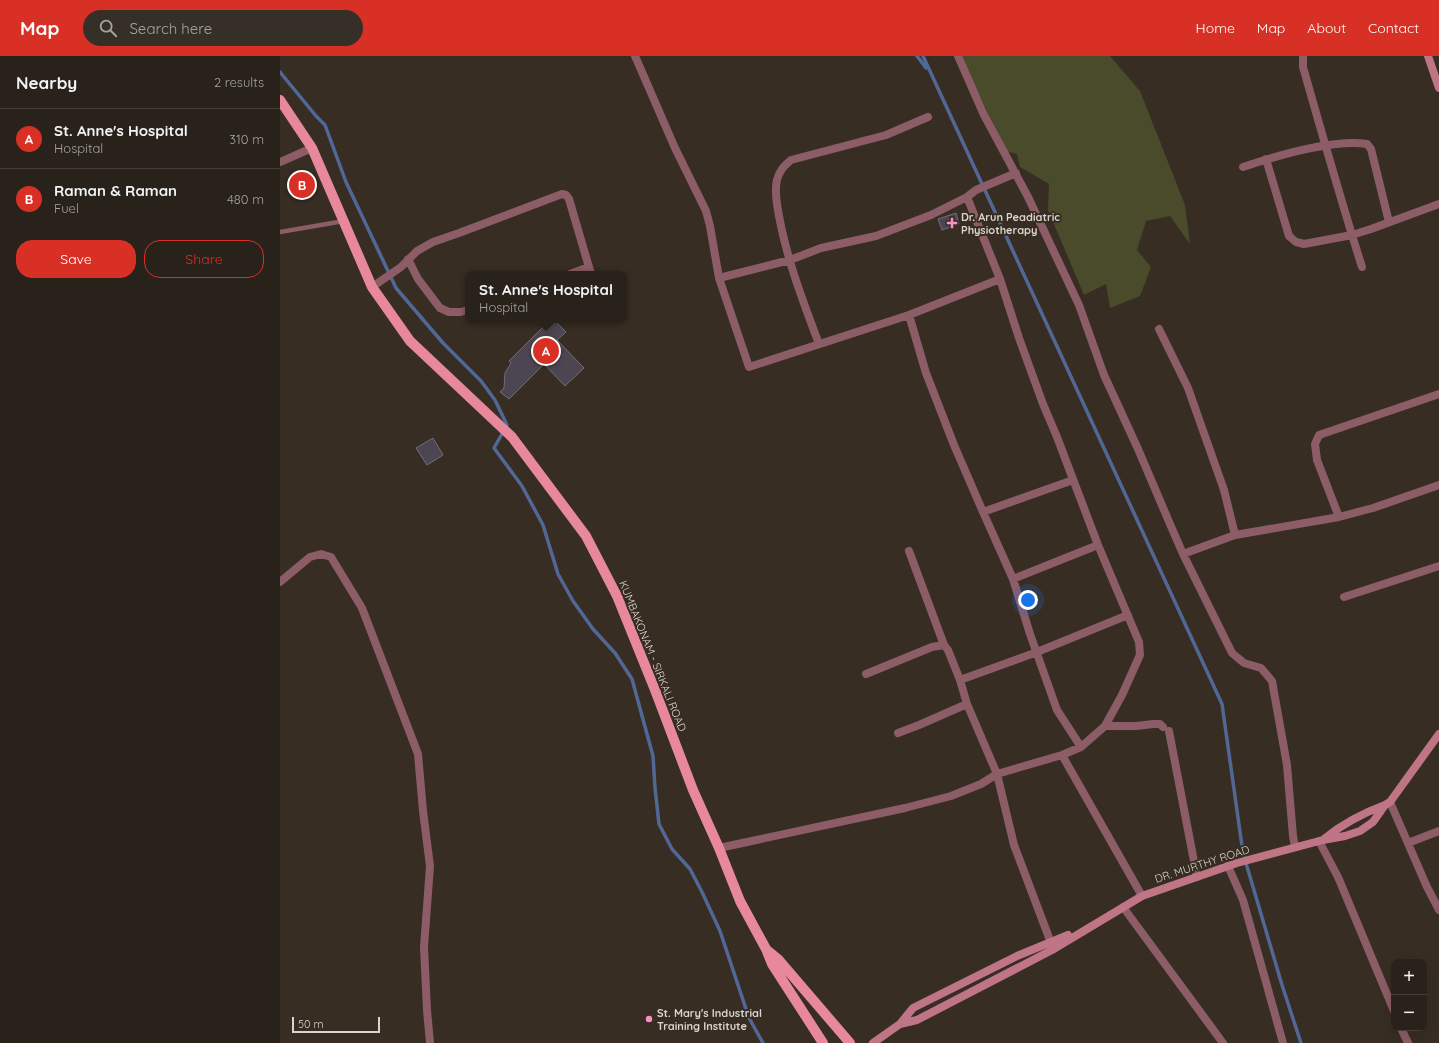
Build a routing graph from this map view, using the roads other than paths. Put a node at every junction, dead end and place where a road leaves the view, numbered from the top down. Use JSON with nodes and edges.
{"nodes":[{"id":1,"x":635,"y":56,"type":"edge"},
{"id":2,"x":958,"y":56,"type":"edge"},
{"id":3,"x":1303,"y":56,"type":"edge"},
{"id":4,"x":1428,"y":56,"type":"edge"},
{"id":5,"x":1439,"y":88,"type":"edge"},
{"id":6,"x":280,"y":100,"type":"edge"},
{"id":7,"x":928,"y":117,"type":"dead end"},
{"id":8,"x":1326,"y":146,"type":"junction"},
{"id":9,"x":312,"y":148,"type":"junction"},
{"id":10,"x":1266,"y":159,"type":"junction"},
{"id":11,"x":280,"y":162,"type":"edge"},
{"id":12,"x":1243,"y":167,"type":"dead end"},
{"id":13,"x":1016,"y":173,"type":"junction"},
{"id":14,"x":967,"y":197,"type":"junction"},
{"id":15,"x":1439,"y":204,"type":"edge"},
{"id":16,"x":344,"y":221,"type":"junction"},
{"id":17,"x":1389,"y":222,"type":"junction"},
{"id":18,"x":280,"y":232,"type":"edge"},
{"id":19,"x":1352,"y":235,"type":"junction"},
{"id":20,"x":408,"y":259,"type":"junction"},
{"id":21,"x":790,"y":260,"type":"junction"},
{"id":22,"x":1362,"y":267,"type":"dead end"},
{"id":23,"x":590,"y":271,"type":"edge"},
{"id":24,"x":719,"y":278,"type":"junction"},
{"id":25,"x":1000,"y":279,"type":"junction"},
{"id":26,"x":372,"y":287,"type":"junction"},
{"id":27,"x":465,"y":311,"type":"edge"},
{"id":28,"x":909,"y":315,"type":"junction"},
{"id":29,"x":1159,"y":329,"type":"dead end"},
{"id":30,"x":819,"y":344,"type":"junction"},
{"id":31,"x":1439,"y":394,"type":"edge"},
{"id":32,"x":1073,"y":480,"type":"junction"},
{"id":33,"x":1439,"y":485,"type":"edge"},
{"id":34,"x":983,"y":512,"type":"junction"},
{"id":35,"x":1339,"y":517,"type":"junction"},
{"id":36,"x":1235,"y":536,"type":"junction"},
{"id":37,"x":1098,"y":545,"type":"junction"},
{"id":38,"x":910,"y":550,"type":"dead end"},
{"id":39,"x":1183,"y":554,"type":"junction"},
{"id":40,"x":1439,"y":566,"type":"edge"},
{"id":41,"x":1014,"y":579,"type":"junction"},
{"id":42,"x":280,"y":582,"type":"edge"},
{"id":43,"x":1344,"y":597,"type":"dead end"},
{"id":44,"x":1128,"y":615,"type":"junction"},
{"id":45,"x":944,"y":645,"type":"junction"},
{"id":46,"x":1037,"y":652,"type":"junction"},
{"id":47,"x":866,"y":674,"type":"dead end"},
{"id":48,"x":960,"y":680,"type":"junction"},
{"id":49,"x":967,"y":704,"type":"junction"},
{"id":50,"x":1105,"y":726,"type":"junction"},
{"id":51,"x":898,"y":733,"type":"dead end"},
{"id":52,"x":1439,"y":734,"type":"edge"},
{"id":53,"x":1081,"y":747,"type":"junction"},
{"id":54,"x":1062,"y":755,"type":"junction"},
{"id":55,"x":997,"y":774,"type":"junction"},
{"id":56,"x":1387,"y":804,"type":"junction"},
{"id":57,"x":1439,"y":831,"type":"edge"},
{"id":58,"x":1321,"y":841,"type":"junction"},
{"id":59,"x":1408,"y":843,"type":"junction"},
{"id":60,"x":1295,"y":847,"type":"junction"},
{"id":61,"x":719,"y":848,"type":"junction"},
{"id":62,"x":1228,"y":866,"type":"junction"},
{"id":63,"x":1197,"y":877,"type":"junction"},
{"id":64,"x":1142,"y":896,"type":"junction"},
{"id":65,"x":1123,"y":907,"type":"junction"},
{"id":66,"x":1439,"y":910,"type":"edge"},
{"id":67,"x":1095,"y":924,"type":"junction"},
{"id":68,"x":1051,"y":943,"type":"junction"},
{"id":69,"x":766,"y":949,"type":"junction"},
{"id":70,"x":1391,"y":1004,"type":"edge"},
{"id":71,"x":900,"y":1024,"type":"junction"},
{"id":72,"x":1402,"y":1031,"type":"edge"},
{"id":73,"x":430,"y":1043,"type":"edge"},
{"id":74,"x":823,"y":1043,"type":"edge"},
{"id":75,"x":850,"y":1043,"type":"edge"},
{"id":76,"x":873,"y":1043,"type":"edge"},
{"id":77,"x":1223,"y":1043,"type":"edge"},
{"id":78,"x":1283,"y":1043,"type":"edge"},
{"id":79,"x":1408,"y":1043,"type":"edge"}],
"edges":[{"from":1,"to":24,"type":"street"},
{"from":2,"to":13,"type":"street"},
{"from":3,"to":8,"type":"street"},
{"from":4,"to":5,"type":"main road"},
{"from":6,"to":9,"type":"main road","name":"KUMBAKONAM - SIRKALI ROAD"},
{"from":7,"to":21,"type":"street"},
{"from":8,"to":10,"type":"street"},
{"from":8,"to":17,"type":"street"},
{"from":8,"to":19,"type":"street"},
{"from":9,"to":11,"type":"street"},
{"from":9,"to":16,"type":"main road","name":"KUMBAKONAM - SIRKALI ROAD"},
{"from":10,"to":12,"type":"street"},
{"from":10,"to":19,"type":"street"},
{"from":13,"to":14,"type":"street"},
{"from":13,"to":39,"type":"street"},
{"from":14,"to":21,"type":"street"},
{"from":14,"to":25,"type":"street"},
{"from":15,"to":17,"type":"street"},
{"from":16,"to":18,"type":"lane"},
{"from":16,"to":26,"type":"main road","name":"KUMBAKONAM - SIRKALI ROAD"},
{"from":17,"to":19,"type":"street"},
{"from":19,"to":22,"type":"street"},
{"from":20,"to":23,"type":"street"},
{"from":20,"to":26,"type":"street"},
{"from":20,"to":27,"type":"street"},
{"from":21,"to":24,"type":"street"},
{"from":21,"to":30,"type":"street"},
{"from":24,"to":30,"type":"street"},
{"from":25,"to":28,"type":"street"},
{"from":25,"to":32,"type":"street"},
{"from":26,"to":61,"type":"main road","name":"KUMBAKONAM - SIRKALI ROAD"},
{"from":28,"to":30,"type":"street"},
{"from":28,"to":34,"type":"street"},
{"from":29,"to":36,"type":"street"},
{"from":31,"to":35,"type":"street"},
{"from":32,"to":34,"type":"street"},
{"from":32,"to":37,"type":"street"},
{"from":33,"to":35,"type":"street"},
{"from":34,"to":41,"type":"street"},
{"from":35,"to":36,"type":"street"},
{"from":36,"to":39,"type":"street"},
{"from":37,"to":41,"type":"street"},
{"from":37,"to":44,"type":"street"},
{"from":38,"to":45,"type":"street"},
{"from":39,"to":60,"type":"street"},
{"from":40,"to":43,"type":"street"},
{"from":41,"to":46,"type":"street"},
{"from":42,"to":73,"type":"street"},
{"from":44,"to":46,"type":"street"},
{"from":44,"to":50,"type":"street"},
{"from":45,"to":47,"type":"street"},
{"from":45,"to":48,"type":"street"},
{"from":46,"to":48,"type":"street"},
{"from":46,"to":53,"type":"street"},
{"from":48,"to":49,"type":"street"},
{"from":49,"to":51,"type":"street"},
{"from":49,"to":55,"type":"street"},
{"from":50,"to":53,"type":"street"},
{"from":50,"to":63,"type":"street"},
{"from":52,"to":56,"type":"main road","name":"DR. MURTHY ROAD"},
{"from":53,"to":54,"type":"street"},
{"from":54,"to":55,"type":"street"},
{"from":54,"to":64,"type":"street"},
{"from":55,"to":61,"type":"street"},
{"from":55,"to":68,"type":"street"},
{"from":56,"to":58,"type":"main road","name":"DR. MURTHY ROAD"},
{"from":56,"to":58,"type":"main road","name":"DR. MURTHY ROAD"},
{"from":56,"to":59,"type":"street"},
{"from":57,"to":59,"type":"street"},
{"from":58,"to":60,"type":"main road","name":"DR. MURTHY ROAD"},
{"from":58,"to":70,"type":"street"},
{"from":59,"to":66,"type":"street"},
{"from":60,"to":62,"type":"main road","name":"DR. MURTHY ROAD"},
{"from":61,"to":69,"type":"main road","name":"KUMBAKONAM - SIRKALI ROAD"},
{"from":62,"to":63,"type":"main road","name":"DR. MURTHY ROAD"},
{"from":62,"to":78,"type":"street"},
{"from":63,"to":64,"type":"main road","name":"DR. MURTHY ROAD"},
{"from":64,"to":65,"type":"main road","name":"DR. MURTHY ROAD"},
{"from":65,"to":67,"type":"main road","name":"DR. MURTHY ROAD"},
{"from":65,"to":77,"type":"street"},
{"from":67,"to":68,"type":"main road","name":"DR. MURTHY ROAD"},
{"from":67,"to":71,"type":"main road","name":"DR. MURTHY ROAD"},
{"from":68,"to":71,"type":"main road","name":"DR. MURTHY ROAD"},
{"from":69,"to":74,"type":"main road","name":"KUMBAKONAM - SIRKALI ROAD"},
{"from":69,"to":75,"type":"main road","name":"KUMBAKONAM - SIRKALI ROAD"},
{"from":71,"to":76,"type":"main road","name":"DR. MURTHY ROAD"},
{"from":72,"to":79,"type":"street"}]}
